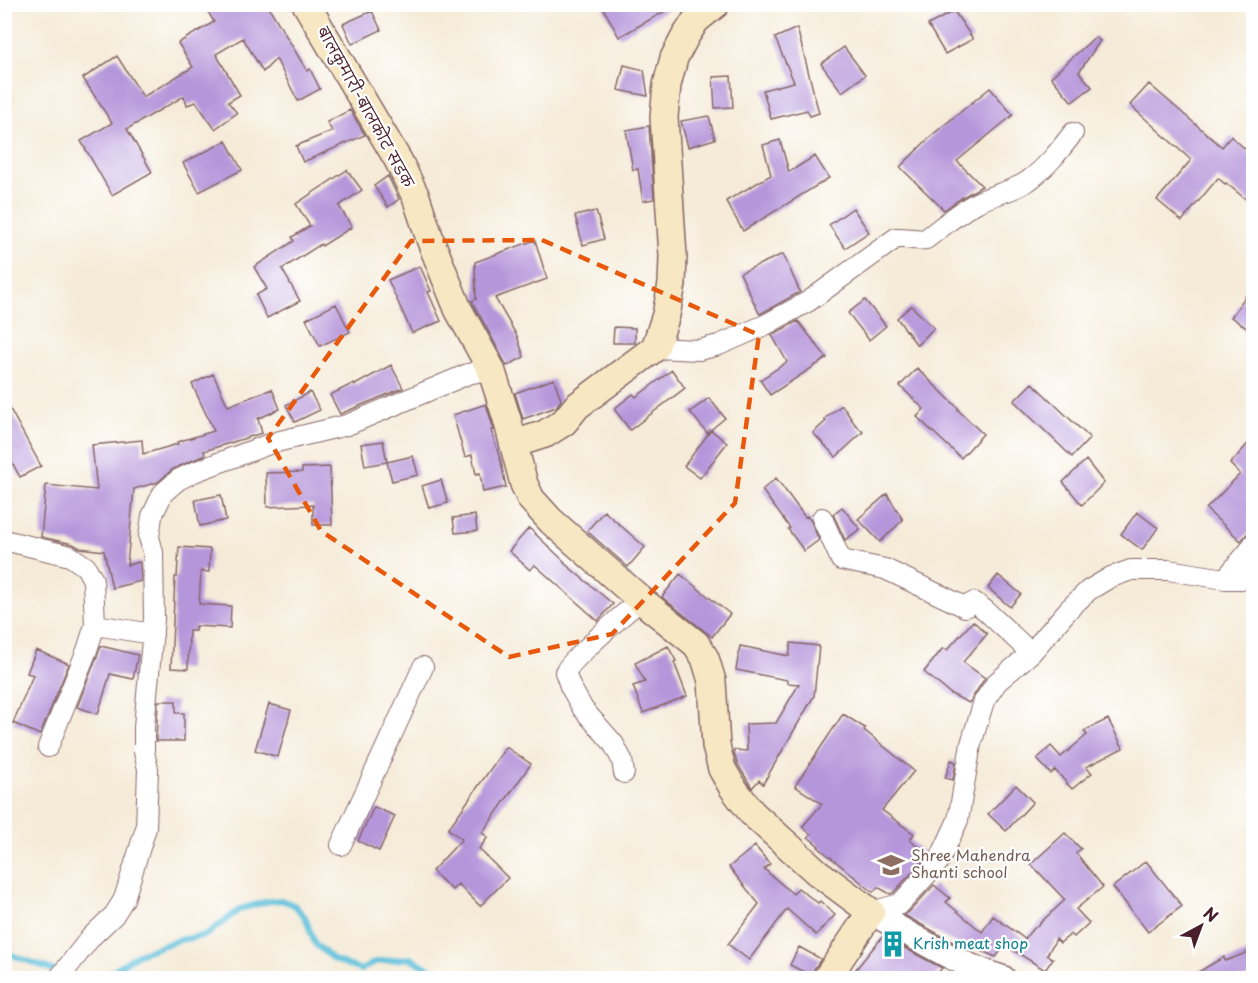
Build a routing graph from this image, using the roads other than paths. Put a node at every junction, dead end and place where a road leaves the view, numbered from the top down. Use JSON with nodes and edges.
{"nodes":[{"id":1,"x":306,"y":4,"type":"edge"},
{"id":2,"x":700,"y":10,"type":"edge"},
{"id":3,"x":1074,"y":133,"type":"dead end"},
{"id":4,"x":655,"y":348,"type":"junction"},
{"id":5,"x":491,"y":369,"type":"junction"},
{"id":6,"x":514,"y":444,"type":"junction"},
{"id":7,"x":822,"y":518,"type":"dead end"},
{"id":8,"x":4,"y":540,"type":"edge"},
{"id":9,"x":1254,"y":543,"type":"edge"},
{"id":10,"x":1225,"y":579,"type":"junction"},
{"id":11,"x":1254,"y":579,"type":"edge"},
{"id":12,"x":641,"y":600,"type":"junction"},
{"id":13,"x":94,"y":625,"type":"junction"},
{"id":14,"x":153,"y":634,"type":"junction"},
{"id":15,"x":1031,"y":653,"type":"junction"},
{"id":16,"x":423,"y":667,"type":"dead end"},
{"id":17,"x":48,"y":747,"type":"dead end"},
{"id":18,"x":624,"y":773,"type":"dead end"},
{"id":19,"x":341,"y":845,"type":"dead end"},
{"id":20,"x":871,"y":912,"type":"junction"},
{"id":21,"x":59,"y":978,"type":"edge"},
{"id":22,"x":828,"y":978,"type":"edge"},
{"id":23,"x":1003,"y":978,"type":"edge"}],
"edges":[{"from":1,"to":5,"type":"main road","name":"बालकुमारी-बालकोट सडक"},
{"from":2,"to":4,"type":"main road"},
{"from":3,"to":4,"type":"street"},
{"from":4,"to":6,"type":"main road"},
{"from":5,"to":6,"type":"main road","name":"बालकुमारी-बालकोट सडक"},
{"from":5,"to":14,"type":"street"},
{"from":6,"to":12,"type":"main road","name":"बालकुमारी-बालकोट सडक"},
{"from":7,"to":15,"type":"street"},
{"from":8,"to":13,"type":"street"},
{"from":9,"to":10,"type":"street"},
{"from":10,"to":11,"type":"street"},
{"from":10,"to":15,"type":"street"},
{"from":12,"to":18,"type":"street"},
{"from":12,"to":20,"type":"main road","name":"बालकुमारी-बालकोट सडक"},
{"from":13,"to":14,"type":"street"},
{"from":13,"to":17,"type":"street"},
{"from":14,"to":21,"type":"street"},
{"from":15,"to":20,"type":"street"},
{"from":16,"to":19,"type":"street"},
{"from":20,"to":22,"type":"main road"},
{"from":20,"to":23,"type":"street"}]}
